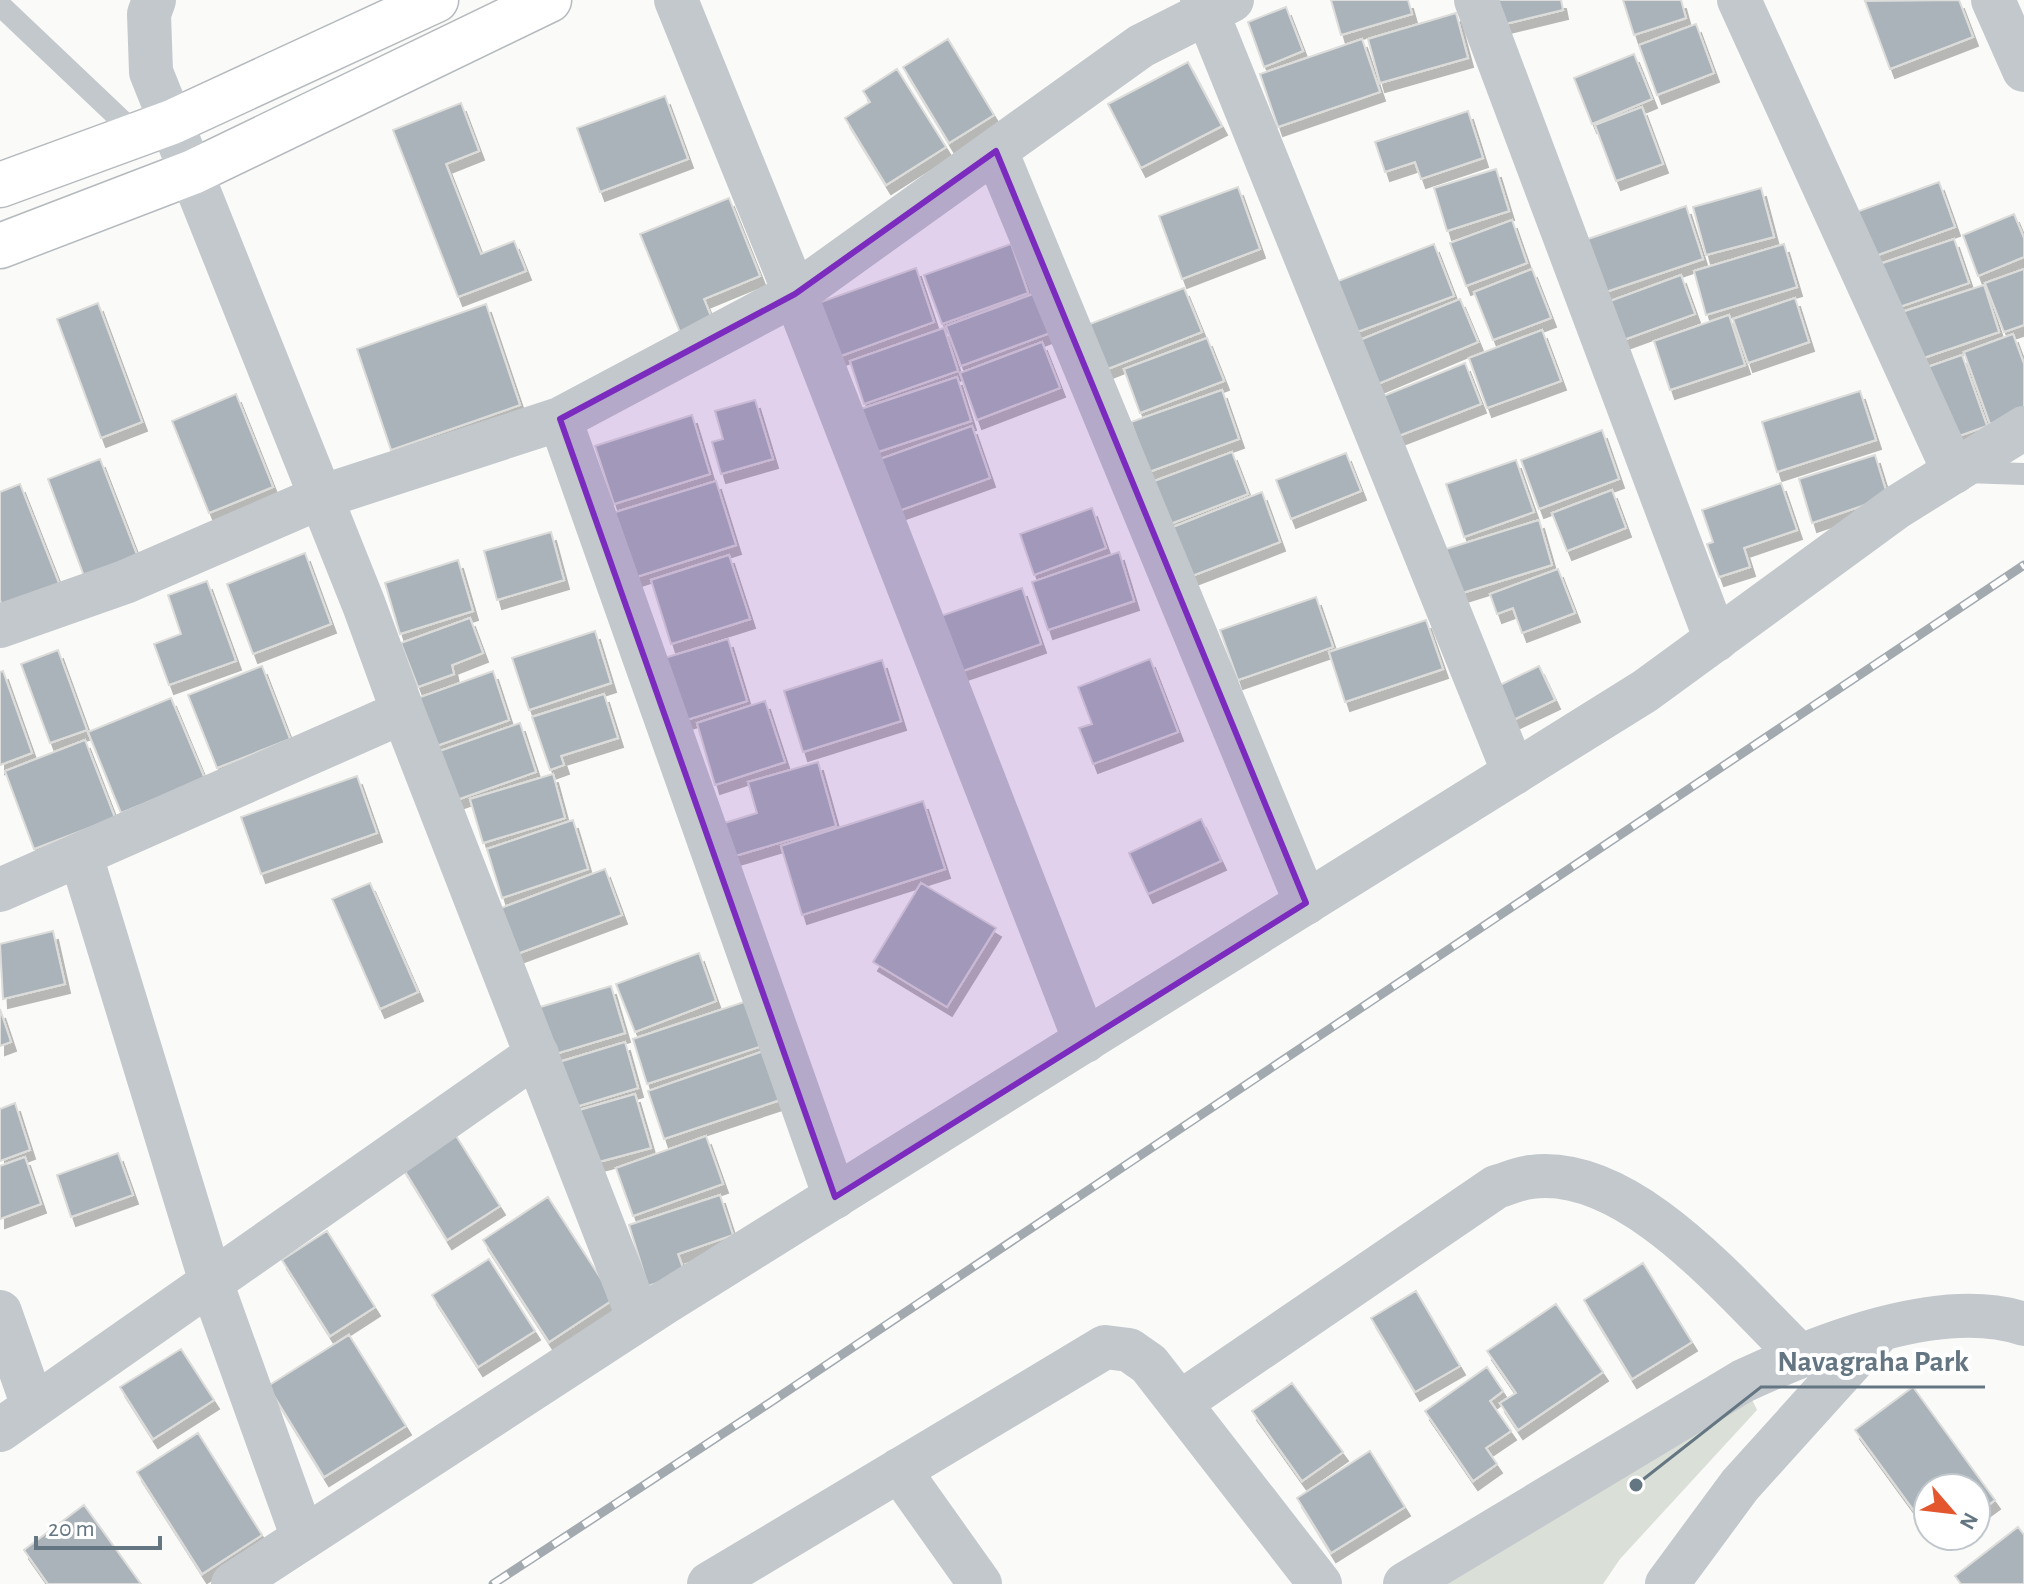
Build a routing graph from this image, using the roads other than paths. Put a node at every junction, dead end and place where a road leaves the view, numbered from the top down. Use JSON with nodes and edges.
{"nodes":[{"id":1,"x":436,"y":0,"type":"edge"},
{"id":2,"x":549,"y":0,"type":"edge"},
{"id":3,"x":676,"y":0,"type":"edge"},
{"id":4,"x":1476,"y":0,"type":"edge"},
{"id":5,"x":1739,"y":0,"type":"edge"},
{"id":6,"x":1993,"y":0,"type":"edge"},
{"id":7,"x":1214,"y":4,"type":"edge"},
{"id":8,"x":0,"y":5,"type":"edge"},
{"id":9,"x":146,"y":5,"type":"edge"},
{"id":10,"x":2024,"y":70,"type":"edge"},
{"id":11,"x":155,"y":129,"type":"junction"},
{"id":12,"x":996,"y":151,"type":"junction"},
{"id":13,"x":193,"y":172,"type":"junction"},
{"id":14,"x":0,"y":185,"type":"edge"},
{"id":15,"x":0,"y":246,"type":"edge"},
{"id":16,"x":795,"y":294,"type":"junction"},
{"id":17,"x":560,"y":419,"type":"junction"},
{"id":18,"x":2024,"y":428,"type":"edge"},
{"id":19,"x":1954,"y":472,"type":"junction"},
{"id":20,"x":2024,"y":474,"type":"edge"},
{"id":21,"x":321,"y":497,"type":"junction"},
{"id":22,"x":0,"y":626,"type":"edge"},
{"id":23,"x":1716,"y":640,"type":"junction"},
{"id":24,"x":403,"y":712,"type":"junction"},
{"id":25,"x":1514,"y":773,"type":"junction"},
{"id":26,"x":81,"y":856,"type":"junction"},
{"id":27,"x":0,"y":890,"type":"edge"},
{"id":28,"x":1306,"y":903,"type":"junction"},
{"id":29,"x":1085,"y":1041,"type":"junction"},
{"id":30,"x":537,"y":1054,"type":"junction"},
{"id":31,"x":835,"y":1197,"type":"junction"},
{"id":32,"x":211,"y":1282,"type":"junction"},
{"id":33,"x":0,"y":1312,"type":"edge"},
{"id":34,"x":2016,"y":1313,"type":"edge"},
{"id":35,"x":639,"y":1319,"type":"junction"},
{"id":36,"x":1882,"y":1328,"type":"junction"},
{"id":37,"x":1799,"y":1355,"type":"junction"},
{"id":38,"x":1181,"y":1402,"type":"junction"},
{"id":39,"x":17,"y":1418,"type":"edge"},
{"id":40,"x":899,"y":1470,"type":"junction"},
{"id":41,"x":303,"y":1538,"type":"junction"},
{"id":42,"x":233,"y":1584,"type":"edge"},
{"id":43,"x":709,"y":1584,"type":"edge"},
{"id":44,"x":980,"y":1584,"type":"edge"},
{"id":45,"x":1320,"y":1584,"type":"edge"},
{"id":46,"x":1405,"y":1584,"type":"edge"},
{"id":47,"x":1667,"y":1584,"type":"edge"}],
"edges":[{"from":1,"to":11,"type":"main road"},
{"from":2,"to":13,"type":"main road"},
{"from":3,"to":16,"type":"street"},
{"from":4,"to":23,"type":"street"},
{"from":5,"to":19,"type":"street"},
{"from":6,"to":10,"type":"street"},
{"from":7,"to":12,"type":"street"},
{"from":7,"to":25,"type":"street"},
{"from":8,"to":11,"type":"lane"},
{"from":9,"to":11,"type":"street"},
{"from":11,"to":13,"type":"street"},
{"from":11,"to":14,"type":"main road"},
{"from":12,"to":16,"type":"street"},
{"from":12,"to":28,"type":"street"},
{"from":13,"to":15,"type":"main road"},
{"from":13,"to":21,"type":"street"},
{"from":16,"to":17,"type":"street"},
{"from":16,"to":29,"type":"street"},
{"from":17,"to":21,"type":"street"},
{"from":17,"to":31,"type":"street"},
{"from":18,"to":19,"type":"street"},
{"from":19,"to":20,"type":"lane"},
{"from":19,"to":23,"type":"street"},
{"from":21,"to":22,"type":"street"},
{"from":21,"to":24,"type":"street"},
{"from":23,"to":25,"type":"street"},
{"from":24,"to":26,"type":"street"},
{"from":24,"to":30,"type":"street"},
{"from":25,"to":28,"type":"street"},
{"from":26,"to":27,"type":"street"},
{"from":26,"to":32,"type":"street"},
{"from":28,"to":29,"type":"street"},
{"from":29,"to":31,"type":"street"},
{"from":30,"to":32,"type":"street"},
{"from":30,"to":35,"type":"street"},
{"from":31,"to":35,"type":"street"},
{"from":32,"to":39,"type":"street"},
{"from":32,"to":41,"type":"street"},
{"from":33,"to":39,"type":"street"},
{"from":34,"to":36,"type":"street"},
{"from":35,"to":41,"type":"street"},
{"from":36,"to":37,"type":"street"},
{"from":36,"to":47,"type":"street"},
{"from":37,"to":38,"type":"street"},
{"from":37,"to":46,"type":"street"},
{"from":38,"to":40,"type":"street"},
{"from":38,"to":45,"type":"street"},
{"from":40,"to":43,"type":"street"},
{"from":40,"to":44,"type":"street"},
{"from":41,"to":42,"type":"street"}]}
